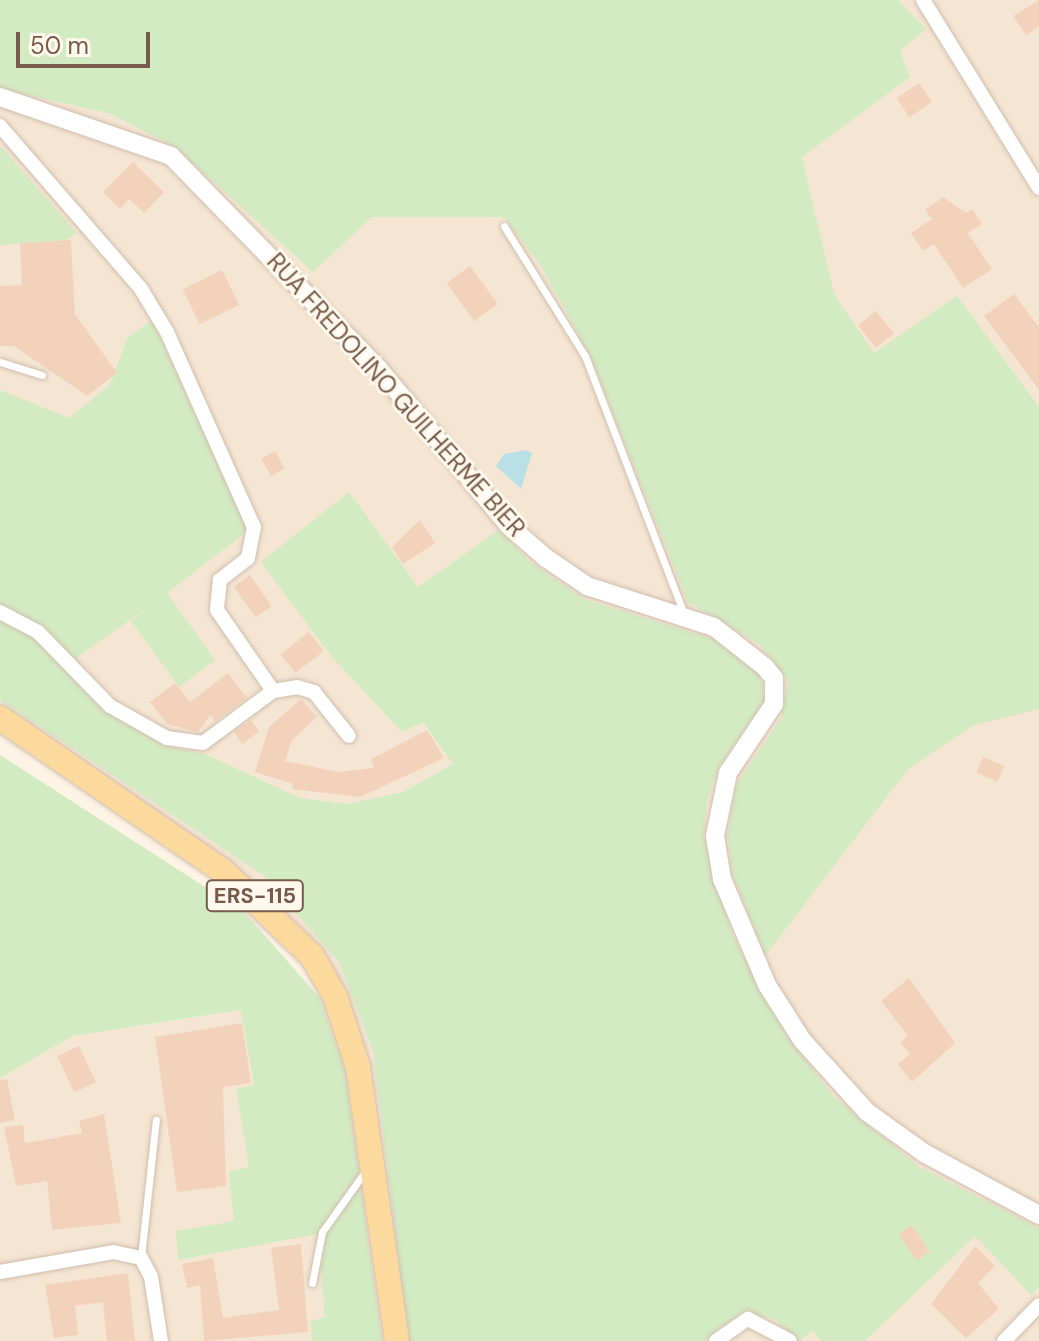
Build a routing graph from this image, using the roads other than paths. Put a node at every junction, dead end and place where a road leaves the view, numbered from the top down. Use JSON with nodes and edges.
{"nodes":[{"id":1,"x":923,"y":0,"type":"edge"},
{"id":2,"x":0,"y":97,"type":"edge"},
{"id":3,"x":0,"y":126,"type":"edge"},
{"id":4,"x":1039,"y":188,"type":"edge"},
{"id":5,"x":504,"y":226,"type":"dead end"},
{"id":6,"x":0,"y":362,"type":"edge"},
{"id":7,"x":42,"y":375,"type":"dead end"},
{"id":8,"x":0,"y":612,"type":"edge"},
{"id":9,"x":685,"y":616,"type":"junction"},
{"id":10,"x":273,"y":691,"type":"junction"},
{"id":11,"x":0,"y":718,"type":"edge"},
{"id":12,"x":349,"y":736,"type":"dead end"},
{"id":13,"x":156,"y":1120,"type":"dead end"},
{"id":14,"x":375,"y":1159,"type":"junction"},
{"id":15,"x":1039,"y":1215,"type":"edge"},
{"id":16,"x":141,"y":1258,"type":"junction"},
{"id":17,"x":0,"y":1272,"type":"edge"},
{"id":18,"x":312,"y":1283,"type":"dead end"},
{"id":19,"x":1039,"y":1305,"type":"edge"},
{"id":20,"x":161,"y":1341,"type":"edge"},
{"id":21,"x":397,"y":1341,"type":"edge"},
{"id":22,"x":716,"y":1341,"type":"edge"},
{"id":23,"x":790,"y":1341,"type":"edge"},
{"id":24,"x":1004,"y":1341,"type":"edge"}],
"edges":[{"from":1,"to":4,"type":"street"},
{"from":2,"to":9,"type":"street","name":"RUA FREDOLINO GUILHERME BIER"},
{"from":3,"to":10,"type":"street"},
{"from":5,"to":9,"type":"lane"},
{"from":6,"to":7,"type":"lane"},
{"from":8,"to":10,"type":"street"},
{"from":9,"to":15,"type":"street","name":"RUA FREDOLINO GUILHERME BIER"},
{"from":10,"to":12,"type":"street"},
{"from":11,"to":14,"type":"main road","number":"ERS-115"},
{"from":13,"to":16,"type":"lane"},
{"from":14,"to":18,"type":"lane"},
{"from":14,"to":21,"type":"main road","number":"ERS-115"},
{"from":16,"to":17,"type":"street"},
{"from":16,"to":20,"type":"street"},
{"from":19,"to":24,"type":"street"},
{"from":22,"to":23,"type":"street"}]}
